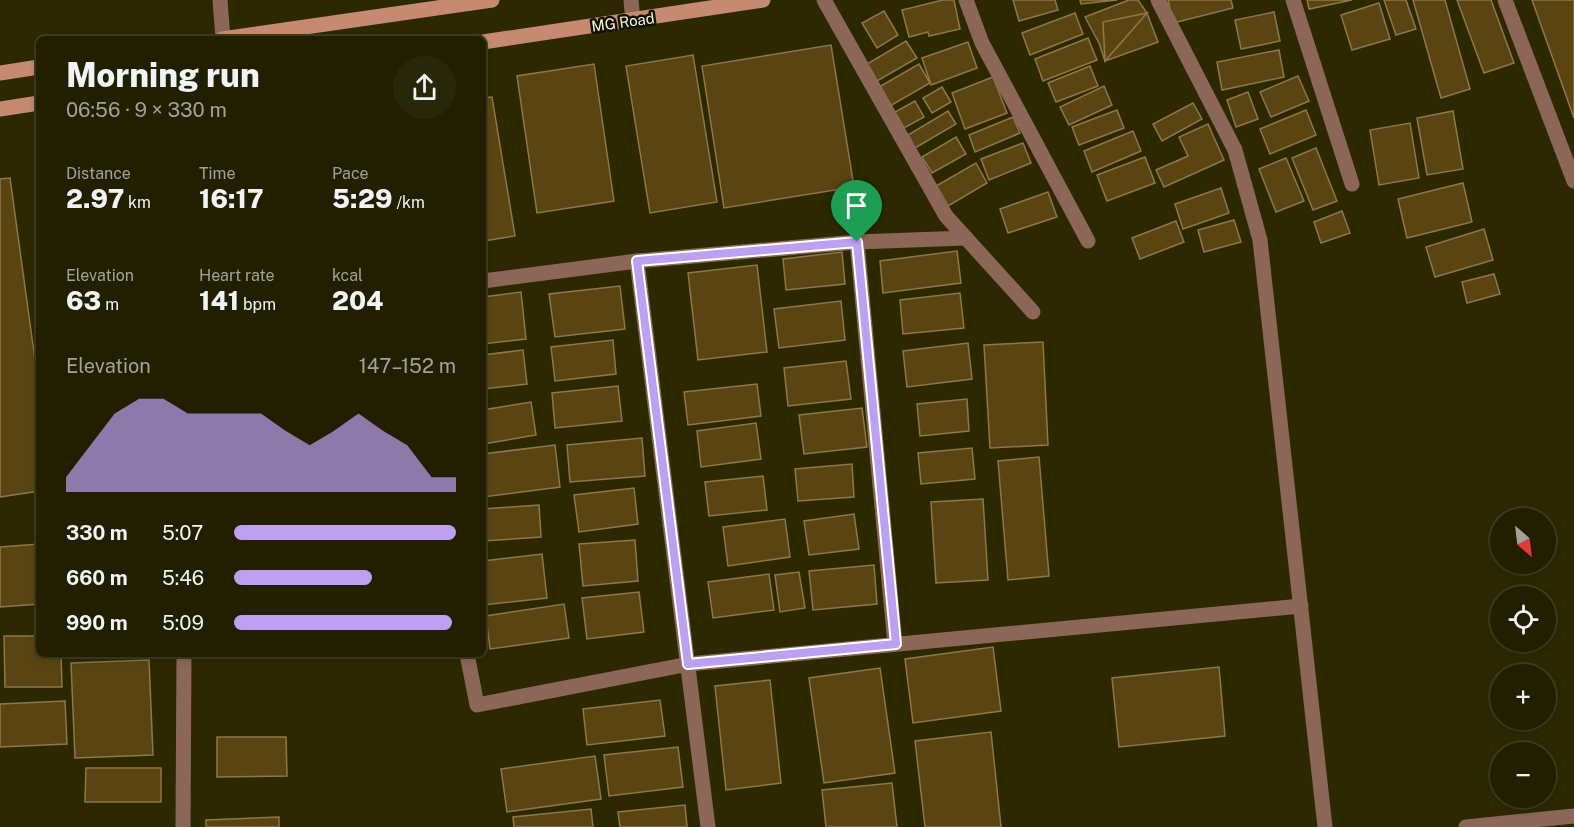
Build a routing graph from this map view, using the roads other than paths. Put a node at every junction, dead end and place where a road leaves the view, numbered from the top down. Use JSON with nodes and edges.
{"nodes":[{"id":1,"x":220,"y":0,"type":"edge"},
{"id":2,"x":492,"y":0,"type":"edge"},
{"id":3,"x":631,"y":0,"type":"edge"},
{"id":4,"x":763,"y":0,"type":"edge"},
{"id":5,"x":824,"y":0,"type":"edge"},
{"id":6,"x":966,"y":0,"type":"edge"},
{"id":7,"x":1158,"y":0,"type":"edge"},
{"id":8,"x":1293,"y":0,"type":"edge"},
{"id":9,"x":1505,"y":0,"type":"edge"},
{"id":10,"x":633,"y":21,"type":"junction"},
{"id":11,"x":223,"y":36,"type":"edge"},
{"id":12,"x":244,"y":36,"type":"edge"},
{"id":13,"x":486,"y":42,"type":"edge"},
{"id":14,"x":36,"y":67,"type":"edge"},
{"id":15,"x":0,"y":73,"type":"edge"},
{"id":16,"x":36,"y":103,"type":"edge"},
{"id":17,"x":0,"y":109,"type":"edge"},
{"id":18,"x":1574,"y":181,"type":"edge"},
{"id":19,"x":1352,"y":184,"type":"dead end"},
{"id":20,"x":966,"y":238,"type":"junction"},
{"id":21,"x":1088,"y":240,"type":"dead end"},
{"id":22,"x":857,"y":242,"type":"junction"},
{"id":23,"x":637,"y":261,"type":"junction"},
{"id":24,"x":486,"y":281,"type":"edge"},
{"id":25,"x":1033,"y":312,"type":"dead end"},
{"id":26,"x":1301,"y":606,"type":"junction"},
{"id":27,"x":896,"y":644,"type":"junction"},
{"id":28,"x":184,"y":657,"type":"edge"},
{"id":29,"x":468,"y":657,"type":"edge"},
{"id":30,"x":688,"y":664,"type":"junction"},
{"id":31,"x":1574,"y":816,"type":"edge"},
{"id":32,"x":183,"y":827,"type":"edge"},
{"id":33,"x":708,"y":827,"type":"edge"},
{"id":34,"x":1325,"y":827,"type":"edge"},
{"id":35,"x":1466,"y":827,"type":"edge"}],
"edges":[{"from":1,"to":11,"type":"street"},
{"from":2,"to":12,"type":"main road"},
{"from":3,"to":10,"type":"street"},
{"from":4,"to":10,"type":"main road","name":"MG Road"},
{"from":5,"to":20,"type":"street"},
{"from":6,"to":21,"type":"street"},
{"from":7,"to":26,"type":"street"},
{"from":8,"to":19,"type":"street"},
{"from":9,"to":18,"type":"street"},
{"from":10,"to":13,"type":"main road","name":"MG Road"},
{"from":14,"to":15,"type":"main road"},
{"from":16,"to":17,"type":"main road"},
{"from":20,"to":22,"type":"street"},
{"from":20,"to":25,"type":"street"},
{"from":22,"to":23,"type":"street"},
{"from":22,"to":27,"type":"street"},
{"from":23,"to":24,"type":"street"},
{"from":23,"to":30,"type":"street"},
{"from":26,"to":27,"type":"street"},
{"from":26,"to":34,"type":"street"},
{"from":27,"to":30,"type":"street"},
{"from":28,"to":32,"type":"street"},
{"from":29,"to":30,"type":"street"},
{"from":30,"to":33,"type":"street"},
{"from":31,"to":35,"type":"street"}]}
